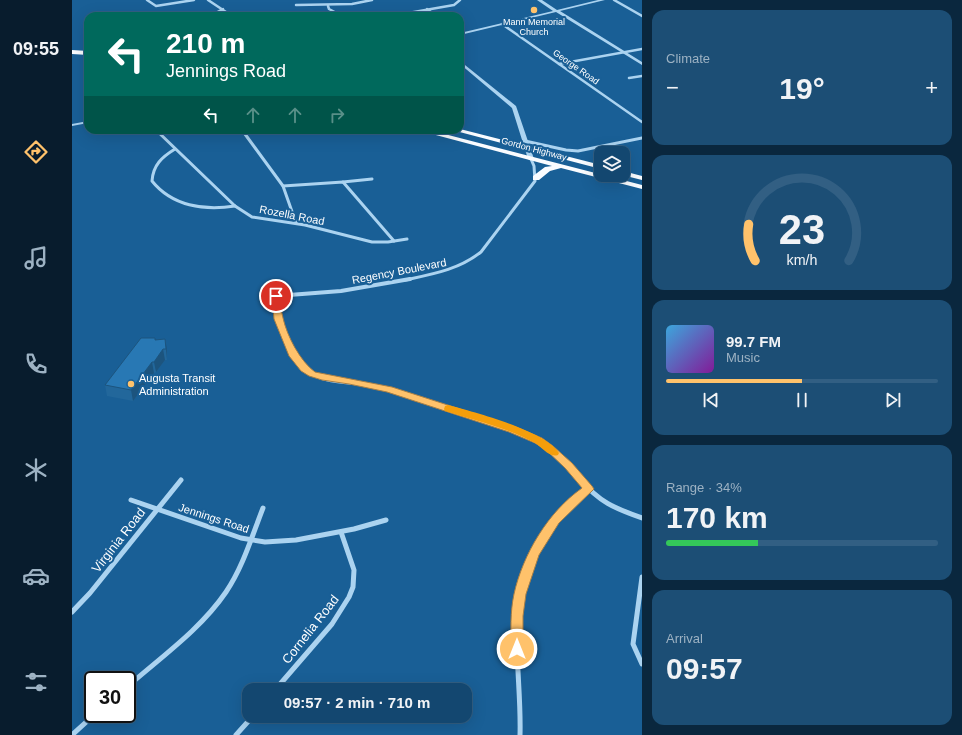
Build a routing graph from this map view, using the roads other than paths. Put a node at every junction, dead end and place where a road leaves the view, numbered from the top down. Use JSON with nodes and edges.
{"nodes":[{"id":1,"x":147,"y":0,"type":"edge"},
{"id":2,"x":179,"y":0,"type":"edge"},
{"id":3,"x":194,"y":0,"type":"edge"},
{"id":4,"x":208,"y":0,"type":"edge"},
{"id":5,"x":372,"y":0,"type":"edge"},
{"id":6,"x":460,"y":0,"type":"edge"},
{"id":7,"x":539,"y":0,"type":"edge"},
{"id":8,"x":603,"y":0,"type":"edge"},
{"id":9,"x":614,"y":0,"type":"edge"},
{"id":10,"x":182,"y":2,"type":"junction"},
{"id":11,"x":296,"y":5,"type":"dead end"},
{"id":12,"x":328,"y":6,"type":"junction"},
{"id":13,"x":223,"y":9,"type":"junction"},
{"id":14,"x":427,"y":9,"type":"junction"},
{"id":15,"x":558,"y":11,"type":"junction"},
{"id":16,"x":217,"y":12,"type":"edge"},
{"id":17,"x":227,"y":12,"type":"edge"},
{"id":18,"x":335,"y":12,"type":"edge"},
{"id":19,"x":412,"y":12,"type":"edge"},
{"id":20,"x":431,"y":12,"type":"edge"},
{"id":21,"x":642,"y":16,"type":"edge"},
{"id":22,"x":502,"y":24,"type":"junction"},
{"id":23,"x":464,"y":33,"type":"edge"},
{"id":24,"x":72,"y":47,"type":"edge"},
{"id":25,"x":84,"y":48,"type":"edge"},
{"id":26,"x":642,"y":50,"type":"edge"},
{"id":27,"x":72,"y":52,"type":"edge"},
{"id":28,"x":84,"y":53,"type":"edge"},
{"id":29,"x":624,"y":53,"type":"junction"},
{"id":30,"x":559,"y":64,"type":"junction"},
{"id":31,"x":642,"y":64,"type":"edge"},
{"id":32,"x":464,"y":65,"type":"edge"},
{"id":33,"x":642,"y":76,"type":"edge"},
{"id":34,"x":629,"y":78,"type":"dead end"},
{"id":35,"x":642,"y":122,"type":"edge"},
{"id":36,"x":84,"y":123,"type":"edge"},
{"id":37,"x":72,"y":126,"type":"edge"},
{"id":38,"x":464,"y":132,"type":"edge"},
{"id":39,"x":160,"y":134,"type":"edge"},
{"id":40,"x":245,"y":134,"type":"edge"},
{"id":41,"x":435,"y":134,"type":"edge"},
{"id":42,"x":642,"y":138,"type":"edge"},
{"id":43,"x":525,"y":140,"type":"junction"},
{"id":44,"x":509,"y":144,"type":"junction"},
{"id":45,"x":527,"y":148,"type":"junction"},
{"id":46,"x":175,"y":149,"type":"junction"},
{"id":47,"x":531,"y":159,"type":"junction"},
{"id":48,"x":594,"y":165,"type":"edge"},
{"id":49,"x":569,"y":169,"type":"junction"},
{"id":50,"x":630,"y":175,"type":"edge"},
{"id":51,"x":536,"y":178,"type":"junction"},
{"id":52,"x":642,"y":178,"type":"edge"},
{"id":53,"x":372,"y":179,"type":"dead end"},
{"id":54,"x":343,"y":182,"type":"junction"},
{"id":55,"x":283,"y":186,"type":"junction"},
{"id":56,"x":642,"y":187,"type":"edge"},
{"id":57,"x":235,"y":206,"type":"junction"},
{"id":58,"x":296,"y":223,"type":"junction"},
{"id":59,"x":408,"y":238,"type":"dead end"},
{"id":60,"x":394,"y":241,"type":"junction"},
{"id":61,"x":181,"y":480,"type":"dead end"},
{"id":62,"x":589,"y":489,"type":"junction"},
{"id":63,"x":131,"y":500,"type":"dead end"},
{"id":64,"x":263,"y":508,"type":"dead end"},
{"id":65,"x":157,"y":509,"type":"junction"},
{"id":66,"x":642,"y":518,"type":"edge"},
{"id":67,"x":386,"y":520,"type":"dead end"},
{"id":68,"x":341,"y":532,"type":"junction"},
{"id":69,"x":250,"y":540,"type":"junction"},
{"id":70,"x":642,"y":577,"type":"edge"},
{"id":71,"x":72,"y":612,"type":"edge"},
{"id":72,"x":642,"y":664,"type":"edge"},
{"id":73,"x":136,"y":679,"type":"edge"},
{"id":74,"x":281,"y":683,"type":"edge"},
{"id":75,"x":85,"y":723,"type":"edge"},
{"id":76,"x":247,"y":723,"type":"edge"},
{"id":77,"x":72,"y":735,"type":"edge"},
{"id":78,"x":236,"y":735,"type":"edge"},
{"id":79,"x":520,"y":735,"type":"edge"}],
"edges":[{"from":1,"to":10,"type":"street"},
{"from":2,"to":10,"type":"street"},
{"from":3,"to":10,"type":"street"},
{"from":4,"to":13,"type":"street"},
{"from":5,"to":12,"type":"street"},
{"from":6,"to":14,"type":"street"},
{"from":7,"to":15,"type":"street"},
{"from":8,"to":15,"type":"street"},
{"from":9,"to":21,"type":"street"},
{"from":11,"to":12,"type":"street"},
{"from":12,"to":18,"type":"street"},
{"from":13,"to":16,"type":"street"},
{"from":13,"to":17,"type":"street"},
{"from":14,"to":19,"type":"street"},
{"from":14,"to":20,"type":"street"},
{"from":15,"to":22,"type":"street"},
{"from":15,"to":29,"type":"street"},
{"from":22,"to":23,"type":"street"},
{"from":22,"to":30,"type":"street","name":"George Road"},
{"from":24,"to":25,"type":"highway"},
{"from":26,"to":29,"type":"street"},
{"from":27,"to":28,"type":"highway"},
{"from":29,"to":30,"type":"street"},
{"from":29,"to":31,"type":"street"},
{"from":30,"to":35,"type":"street","name":"George Road"},
{"from":32,"to":43,"type":"street"},
{"from":33,"to":34,"type":"street"},
{"from":36,"to":37,"type":"street"},
{"from":38,"to":44,"type":"highway","name":"Gordon Highway"},
{"from":39,"to":46,"type":"street","name":"Rozella Road"},
{"from":40,"to":55,"type":"street"},
{"from":41,"to":47,"type":"highway","name":"Gordon Highway"},
{"from":42,"to":43,"type":"street"},
{"from":43,"to":44,"type":"highway"},
{"from":43,"to":45,"type":"street"},
{"from":44,"to":45,"type":"highway","name":"Gordon Highway"},
{"from":45,"to":47,"type":"street"},
{"from":45,"to":48,"type":"highway","name":"Gordon Highway"},
{"from":46,"to":57,"type":"street","name":"Rozella Road"},
{"from":46,"to":57,"type":"street"},
{"from":47,"to":49,"type":"highway","name":"Gordon Highway"},
{"from":47,"to":51,"type":"street"},
{"from":49,"to":51,"type":"highway"},
{"from":49,"to":56,"type":"highway","name":"Gordon Highway"},
{"from":50,"to":52,"type":"highway"},
{"from":51,"to":62,"type":"street","name":"Regency Boulevard"},
{"from":53,"to":54,"type":"street"},
{"from":54,"to":55,"type":"street"},
{"from":54,"to":60,"type":"street"},
{"from":55,"to":58,"type":"street"},
{"from":57,"to":58,"type":"street","name":"Rozella Road"},
{"from":58,"to":60,"type":"street","name":"Rozella Road"},
{"from":59,"to":60,"type":"street","name":"Rozella Road"},
{"from":61,"to":65,"type":"street","name":"Virginia Road"},
{"from":62,"to":66,"type":"street"},
{"from":62,"to":79,"type":"street"},
{"from":63,"to":65,"type":"street","name":"Jennings Road"},
{"from":64,"to":69,"type":"street"},
{"from":65,"to":69,"type":"street","name":"Jennings Road"},
{"from":65,"to":71,"type":"street","name":"Virginia Road"},
{"from":67,"to":68,"type":"street","name":"Jennings Road"},
{"from":68,"to":69,"type":"street","name":"Jennings Road"},
{"from":68,"to":74,"type":"street","name":"Cornelia Road"},
{"from":69,"to":73,"type":"street"},
{"from":70,"to":72,"type":"street"},
{"from":75,"to":77,"type":"street"},
{"from":76,"to":78,"type":"street"}]}
